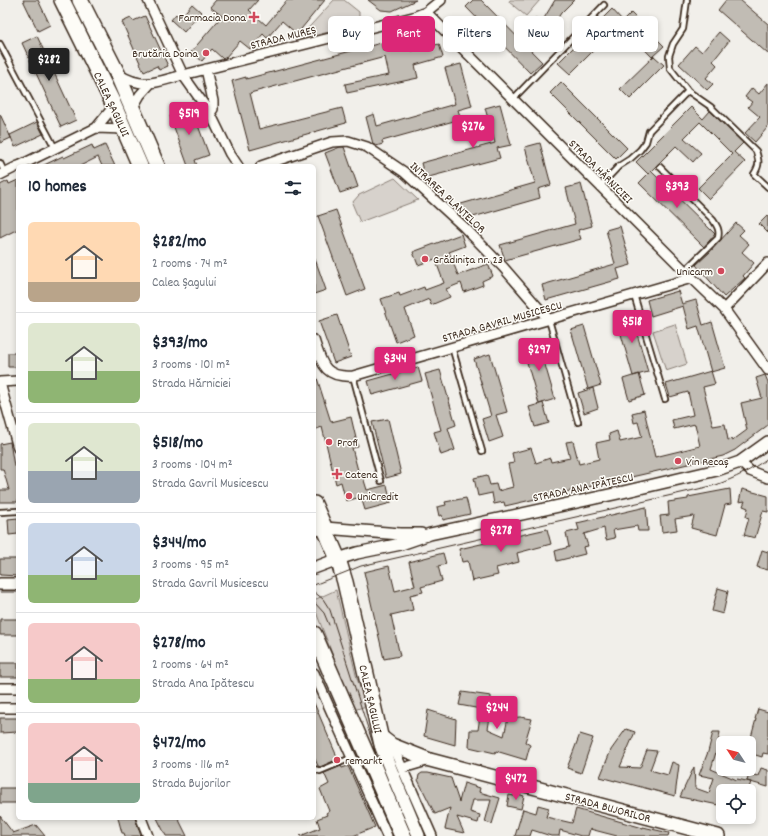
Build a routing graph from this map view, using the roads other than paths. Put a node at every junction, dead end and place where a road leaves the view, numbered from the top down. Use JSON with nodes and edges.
{"nodes":[{"id":1,"x":62,"y":0,"type":"edge"},
{"id":2,"x":80,"y":0,"type":"edge"},
{"id":3,"x":148,"y":0,"type":"edge"},
{"id":4,"x":441,"y":0,"type":"edge"},
{"id":5,"x":687,"y":0,"type":"edge"},
{"id":6,"x":604,"y":5,"type":"dead end"},
{"id":7,"x":426,"y":12,"type":"junction"},
{"id":8,"x":0,"y":44,"type":"edge"},
{"id":9,"x":206,"y":69,"type":"junction"},
{"id":10,"x":117,"y":74,"type":"junction"},
{"id":11,"x":183,"y":75,"type":"junction"},
{"id":12,"x":150,"y":84,"type":"junction"},
{"id":13,"x":688,"y":91,"type":"junction"},
{"id":14,"x":513,"y":99,"type":"junction"},
{"id":15,"x":114,"y":106,"type":"junction"},
{"id":16,"x":132,"y":109,"type":"junction"},
{"id":17,"x":210,"y":113,"type":"junction"},
{"id":18,"x":96,"y":128,"type":"junction"},
{"id":19,"x":124,"y":129,"type":"junction"},
{"id":20,"x":55,"y":148,"type":"junction"},
{"id":21,"x":0,"y":163,"type":"edge"},
{"id":22,"x":22,"y":164,"type":"edge"},
{"id":23,"x":139,"y":164,"type":"edge"},
{"id":24,"x":156,"y":164,"type":"edge"},
{"id":25,"x":237,"y":164,"type":"edge"},
{"id":26,"x":267,"y":164,"type":"edge"},
{"id":27,"x":16,"y":167,"type":"edge"},
{"id":28,"x":660,"y":167,"type":"dead end"},
{"id":29,"x":2,"y":174,"type":"edge"},
{"id":30,"x":600,"y":186,"type":"junction"},
{"id":31,"x":768,"y":187,"type":"edge"},
{"id":32,"x":768,"y":263,"type":"edge"},
{"id":33,"x":684,"y":271,"type":"junction"},
{"id":34,"x":692,"y":278,"type":"junction"},
{"id":35,"x":634,"y":295,"type":"junction"},
{"id":36,"x":724,"y":309,"type":"junction"},
{"id":37,"x":548,"y":320,"type":"junction"},
{"id":38,"x":316,"y":346,"type":"edge"},
{"id":39,"x":452,"y":347,"type":"junction"},
{"id":40,"x":768,"y":370,"type":"edge"},
{"id":41,"x":353,"y":376,"type":"junction"},
{"id":42,"x":16,"y":381,"type":"edge"},
{"id":43,"x":0,"y":383,"type":"edge"},
{"id":44,"x":665,"y":399,"type":"dead end"},
{"id":45,"x":578,"y":422,"type":"dead end"},
{"id":46,"x":16,"y":441,"type":"edge"},
{"id":47,"x":768,"y":442,"type":"edge"},
{"id":48,"x":482,"y":452,"type":"dead end"},
{"id":49,"x":740,"y":462,"type":"junction"},
{"id":50,"x":768,"y":478,"type":"edge"},
{"id":51,"x":381,"y":480,"type":"dead end"},
{"id":52,"x":16,"y":511,"type":"edge"},
{"id":53,"x":0,"y":512,"type":"edge"},
{"id":54,"x":316,"y":512,"type":"edge"},
{"id":55,"x":320,"y":529,"type":"edge"},
{"id":56,"x":430,"y":534,"type":"junction"},
{"id":57,"x":338,"y":559,"type":"junction"},
{"id":58,"x":316,"y":567,"type":"edge"},
{"id":59,"x":0,"y":584,"type":"edge"},
{"id":60,"x":16,"y":584,"type":"edge"},
{"id":61,"x":316,"y":639,"type":"edge"},
{"id":62,"x":316,"y":678,"type":"edge"},
{"id":63,"x":0,"y":688,"type":"edge"},
{"id":64,"x":16,"y":688,"type":"edge"},
{"id":65,"x":0,"y":708,"type":"edge"},
{"id":66,"x":16,"y":708,"type":"edge"},
{"id":67,"x":379,"y":735,"type":"junction"},
{"id":68,"x":392,"y":745,"type":"junction"},
{"id":69,"x":351,"y":758,"type":"junction"},
{"id":70,"x":430,"y":760,"type":"junction"},
{"id":71,"x":403,"y":768,"type":"junction"},
{"id":72,"x":316,"y":770,"type":"edge"},
{"id":73,"x":142,"y":820,"type":"edge"},
{"id":74,"x":695,"y":833,"type":"edge"},
{"id":75,"x":148,"y":836,"type":"edge"},
{"id":76,"x":387,"y":836,"type":"edge"},
{"id":77,"x":402,"y":836,"type":"edge"},
{"id":78,"x":417,"y":836,"type":"edge"},
{"id":79,"x":432,"y":836,"type":"edge"},
{"id":80,"x":718,"y":836,"type":"edge"}],
"edges":[{"from":1,"to":15,"type":"main road","name":"CALEA ȘAGULUI"},
{"from":2,"to":10,"type":"main road","name":"CALEA ȘAGULUI"},
{"from":3,"to":11,"type":"street"},
{"from":4,"to":7,"type":"street","name":"STRADA MUREȘ"},
{"from":5,"to":13,"type":"lane"},
{"from":6,"to":14,"type":"lane"},
{"from":7,"to":9,"type":"street","name":"STRADA MUREȘ"},
{"from":7,"to":14,"type":"street","name":"STRADA HĂRNICIEI"},
{"from":8,"to":20,"type":"lane"},
{"from":9,"to":11,"type":"street","name":"STRADA MUREȘ"},
{"from":9,"to":17,"type":"street"},
{"from":10,"to":12,"type":"street","name":"STRADA MUREȘ"},
{"from":10,"to":16,"type":"main road","name":"CALEA ȘAGULUI"},
{"from":11,"to":12,"type":"street","name":"STRADA MUREȘ"},
{"from":11,"to":17,"type":"street"},
{"from":12,"to":16,"type":"street"},
{"from":13,"to":30,"type":"lane"},
{"from":13,"to":31,"type":"lane"},
{"from":14,"to":30,"type":"street","name":"STRADA HĂRNICIEI"},
{"from":15,"to":18,"type":"street"},
{"from":15,"to":19,"type":"main road","name":"CALEA ȘAGULUI"},
{"from":16,"to":24,"type":"main road","name":"CALEA ȘAGULUI"},
{"from":17,"to":25,"type":"street"},
{"from":18,"to":19,"type":"street"},
{"from":18,"to":20,"type":"street"},
{"from":19,"to":23,"type":"main road","name":"CALEA ȘAGULUI"},
{"from":20,"to":22,"type":"street"},
{"from":21,"to":29,"type":"lane"},
{"from":26,"to":37,"type":"street","name":"INTRAREA PLANTELOR"},
{"from":27,"to":29,"type":"street"},
{"from":28,"to":33,"type":"lane"},
{"from":30,"to":33,"type":"street","name":"STRADA HĂRNICIEI"},
{"from":32,"to":36,"type":"street"},
{"from":33,"to":34,"type":"street","name":"STRADA HĂRNICIEI"},
{"from":34,"to":35,"type":"street","name":"STRADA GAVRIL MUSICESCU"},
{"from":34,"to":36,"type":"street","name":"STRADA HĂRNICIEI"},
{"from":35,"to":37,"type":"street","name":"STRADA GAVRIL MUSICESCU"},
{"from":35,"to":44,"type":"lane"},
{"from":36,"to":40,"type":"street","name":"STRADA HĂRNICIEI"},
{"from":37,"to":39,"type":"street","name":"STRADA GAVRIL MUSICESCU"},
{"from":37,"to":45,"type":"lane"},
{"from":38,"to":41,"type":"street","name":"STRADA GAVRIL MUSICESCU"},
{"from":39,"to":41,"type":"street","name":"STRADA GAVRIL MUSICESCU"},
{"from":39,"to":48,"type":"lane"},
{"from":41,"to":51,"type":"lane"},
{"from":42,"to":43,"type":"street"},
{"from":43,"to":46,"type":"street"},
{"from":47,"to":49,"type":"street","name":"STRADA ANA IPĂTESCU"},
{"from":49,"to":50,"type":"street"},
{"from":49,"to":56,"type":"street","name":"STRADA ANA IPĂTESCU"},
{"from":52,"to":53,"type":"lane"},
{"from":54,"to":55,"type":"main road"},
{"from":55,"to":56,"type":"street","name":"STRADA ANA IPĂTESCU"},
{"from":55,"to":57,"type":"main road","name":"CALEA ȘAGULUI"},
{"from":56,"to":57,"type":"street","name":"STRADA ANA IPĂTESCU"},
{"from":57,"to":58,"type":"street","name":"STRADA ANA IPĂTESCU"},
{"from":57,"to":67,"type":"main road","name":"CALEA ȘAGULUI"},
{"from":59,"to":60,"type":"street"},
{"from":61,"to":77,"type":"main road","name":"CALEA ȘAGULUI"},
{"from":62,"to":69,"type":"street"},
{"from":63,"to":64,"type":"street"},
{"from":65,"to":66,"type":"street"},
{"from":67,"to":68,"type":"main road","name":"STRADA BUJORILOR"},
{"from":67,"to":78,"type":"main road","name":"CALEA ȘAGULUI"},
{"from":68,"to":70,"type":"main road","name":"STRADA BUJORILOR"},
{"from":68,"to":71,"type":"street","name":"CALEA ȘAGULUI"},
{"from":69,"to":72,"type":"lane"},
{"from":69,"to":76,"type":"street"},
{"from":70,"to":71,"type":"street"},
{"from":70,"to":74,"type":"main road","name":"STRADA BUJORILOR"},
{"from":71,"to":79,"type":"street","name":"CALEA ȘAGULUI"},
{"from":73,"to":75,"type":"street"},
{"from":74,"to":80,"type":"main road","name":"STRADA BUJORILOR"}]}
